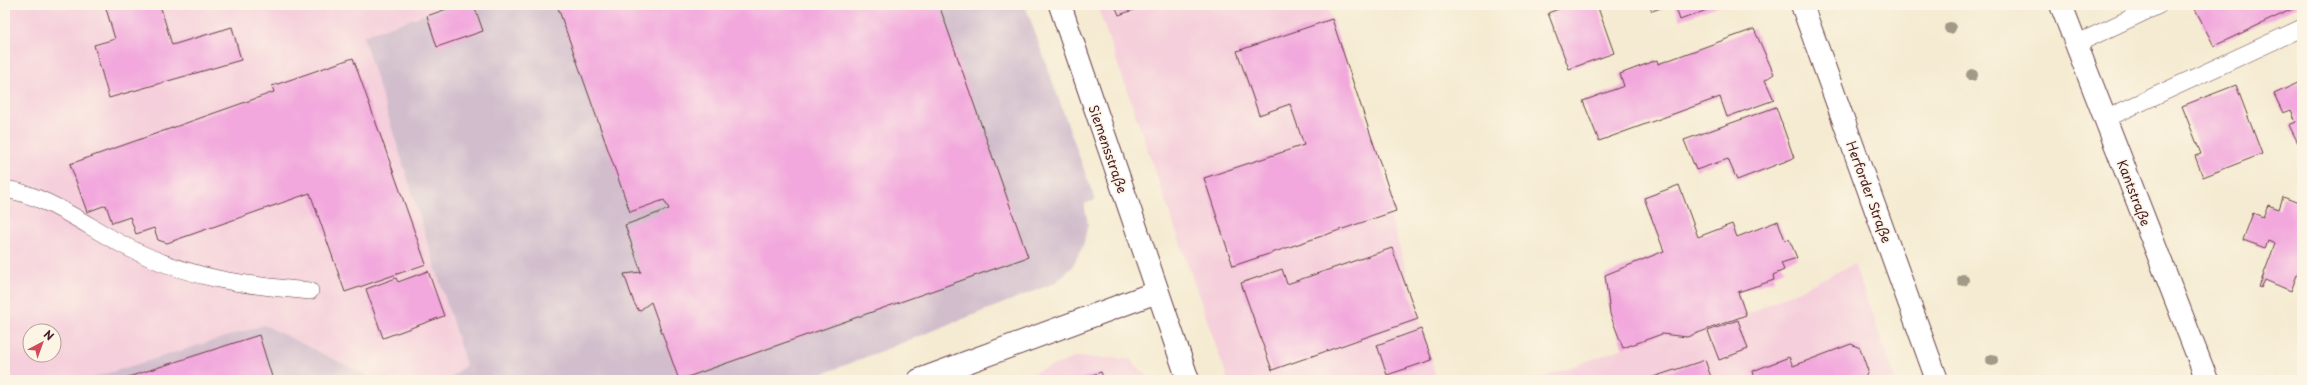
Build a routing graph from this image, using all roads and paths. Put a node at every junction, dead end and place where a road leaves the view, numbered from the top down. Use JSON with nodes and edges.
{"nodes":[{"id":1,"x":1060,"y":5,"type":"edge"},
{"id":2,"x":1802,"y":5,"type":"edge"},
{"id":3,"x":2061,"y":5,"type":"edge"},
{"id":4,"x":2159,"y":5,"type":"edge"},
{"id":5,"x":2302,"y":28,"type":"edge"},
{"id":6,"x":2076,"y":44,"type":"junction"},
{"id":7,"x":2105,"y":119,"type":"junction"},
{"id":8,"x":5,"y":189,"type":"edge"},
{"id":9,"x":310,"y":291,"type":"dead end"},
{"id":10,"x":1157,"y":292,"type":"junction"},
{"id":11,"x":919,"y":380,"type":"edge"},
{"id":12,"x":1188,"y":380,"type":"edge"},
{"id":13,"x":1937,"y":380,"type":"edge"},
{"id":14,"x":2207,"y":380,"type":"edge"}],
"edges":[{"from":1,"to":10,"type":"street","name":"Siemensstraße"},
{"from":2,"to":13,"type":"street","name":"Herforder Straße"},
{"from":3,"to":6,"type":"street","name":"Kantstraße"},
{"from":4,"to":6,"type":"lane"},
{"from":5,"to":7,"type":"lane"},
{"from":6,"to":7,"type":"street","name":"Kantstraße"},
{"from":7,"to":14,"type":"street","name":"Kantstraße"},
{"from":8,"to":9,"type":"lane"},
{"from":10,"to":11,"type":"street"},
{"from":10,"to":12,"type":"street","name":"Siemensstraße"}]}
